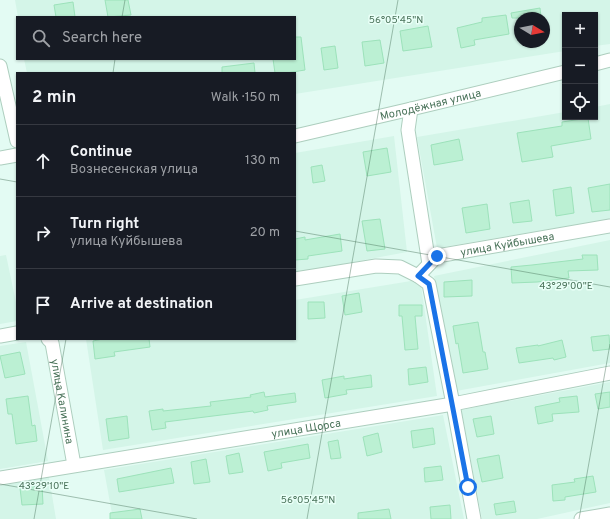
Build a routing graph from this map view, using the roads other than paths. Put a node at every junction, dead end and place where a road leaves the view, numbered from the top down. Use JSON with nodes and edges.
{"nodes":[{"id":1,"x":610,"y":60,"type":"edge"},
{"id":2,"x":598,"y":63,"type":"edge"},
{"id":3,"x":0,"y":66,"type":"edge"},
{"id":4,"x":562,"y":73,"type":"edge"},
{"id":5,"x":411,"y":109,"type":"junction"},
{"id":6,"x":296,"y":136,"type":"edge"},
{"id":7,"x":16,"y":137,"type":"edge"},
{"id":8,"x":16,"y":155,"type":"edge"},
{"id":9,"x":0,"y":158,"type":"edge"},
{"id":10,"x":610,"y":226,"type":"edge"},
{"id":11,"x":429,"y":264,"type":"junction"},
{"id":12,"x":418,"y":276,"type":"junction"},
{"id":13,"x":296,"y":279,"type":"edge"},
{"id":14,"x":16,"y":333,"type":"edge"},
{"id":15,"x":0,"y":336,"type":"edge"},
{"id":16,"x":49,"y":340,"type":"edge"},
{"id":17,"x":610,"y":373,"type":"edge"},
{"id":18,"x":453,"y":404,"type":"junction"},
{"id":19,"x":74,"y":465,"type":"junction"},
{"id":20,"x":0,"y":478,"type":"edge"},
{"id":21,"x":610,"y":514,"type":"edge"},
{"id":22,"x":474,"y":519,"type":"edge"},
{"id":23,"x":581,"y":519,"type":"edge"}],
"edges":[{"from":1,"to":2,"type":"street"},
{"from":3,"to":7,"type":"street"},
{"from":4,"to":5,"type":"street","name":"Молодёжная улица"},
{"from":5,"to":6,"type":"street","name":"Молодёжная улица"},
{"from":5,"to":11,"type":"street"},
{"from":8,"to":9,"type":"street"},
{"from":10,"to":11,"type":"street","name":"улица Куйбышева"},
{"from":11,"to":12,"type":"street","name":"улица Куйбышева"},
{"from":12,"to":13,"type":"street"},
{"from":12,"to":18,"type":"street"},
{"from":14,"to":15,"type":"street"},
{"from":16,"to":19,"type":"street","name":"улица Калинина"},
{"from":17,"to":18,"type":"street","name":"улица Щорса"},
{"from":18,"to":19,"type":"street","name":"улица Щорса"},
{"from":18,"to":22,"type":"street"},
{"from":19,"to":20,"type":"street","name":"улица Щорса"},
{"from":21,"to":23,"type":"street"}]}
